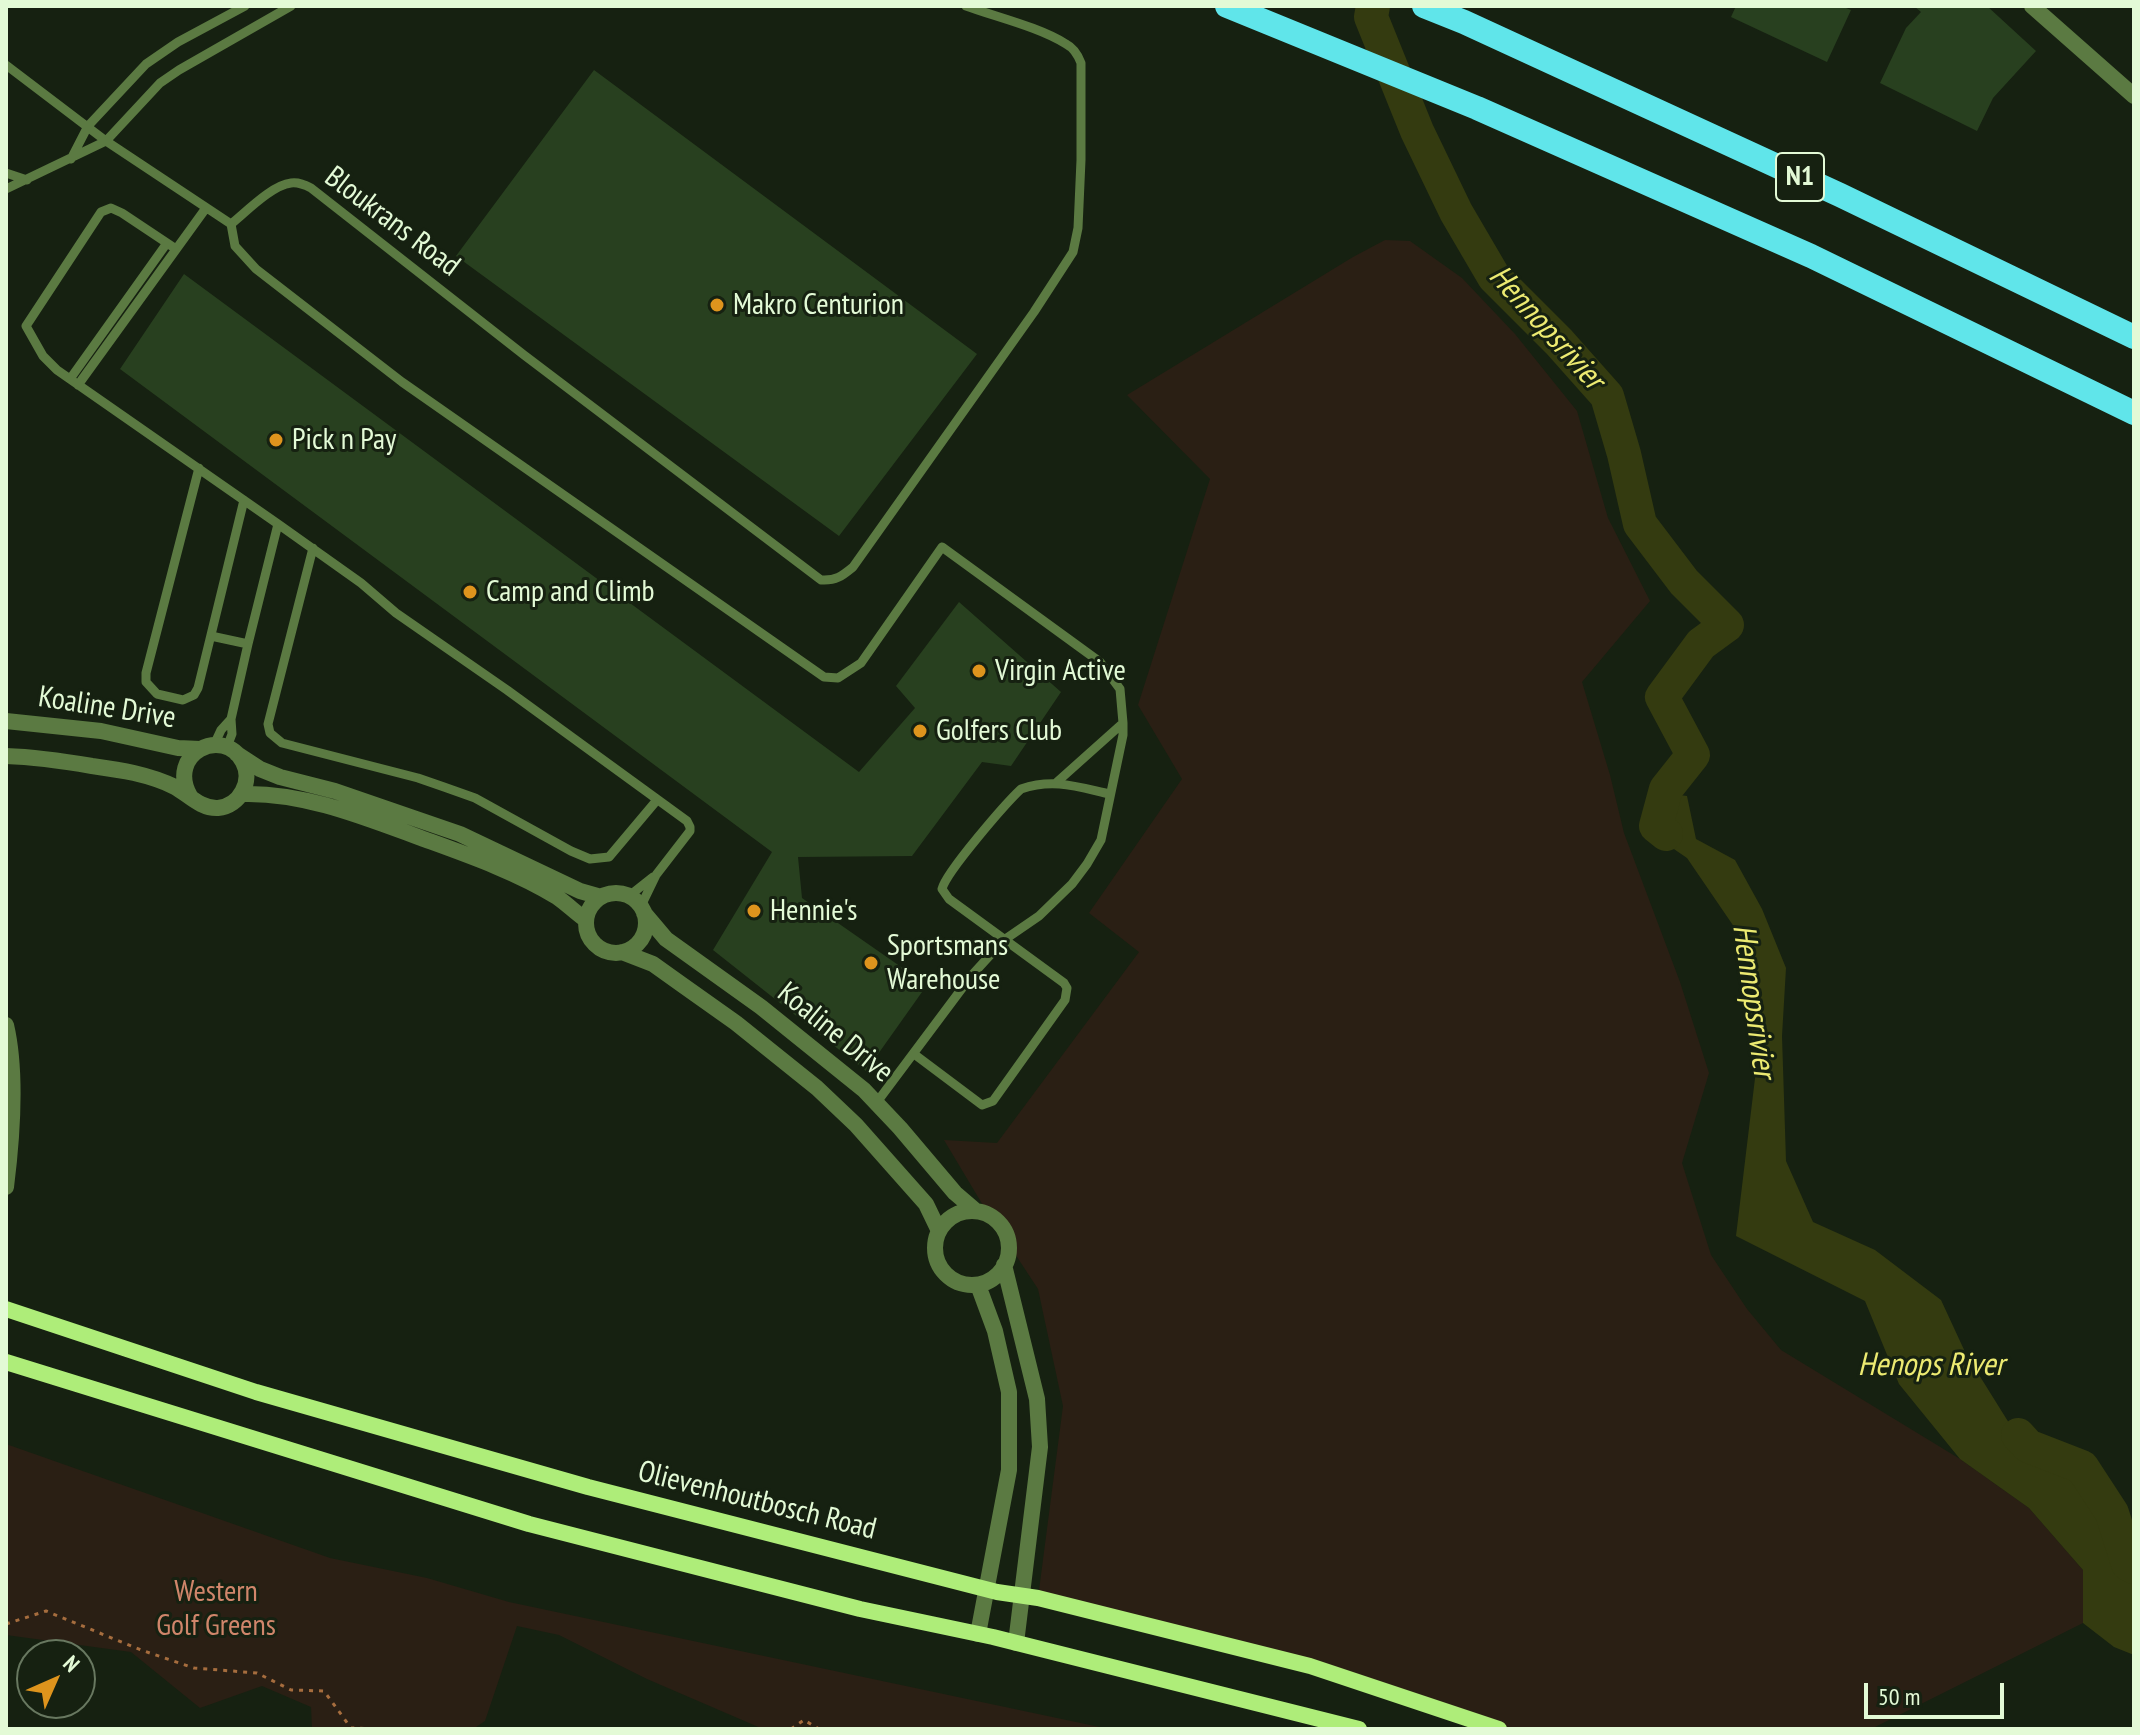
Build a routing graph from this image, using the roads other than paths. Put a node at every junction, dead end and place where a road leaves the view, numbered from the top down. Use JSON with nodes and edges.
{"nodes":[{"id":1,"x":245,"y":6,"type":"edge"},
{"id":2,"x":291,"y":6,"type":"edge"},
{"id":3,"x":966,"y":6,"type":"edge"},
{"id":4,"x":1227,"y":6,"type":"edge"},
{"id":5,"x":1424,"y":6,"type":"edge"},
{"id":6,"x":2032,"y":6,"type":"edge"},
{"id":7,"x":6,"y":65,"type":"edge"},
{"id":8,"x":2134,"y":96,"type":"edge"},
{"id":9,"x":88,"y":126,"type":"junction"},
{"id":10,"x":106,"y":141,"type":"junction"},
{"id":11,"x":71,"y":159,"type":"junction"},
{"id":12,"x":6,"y":173,"type":"edge"},
{"id":13,"x":27,"y":180,"type":"junction"},
{"id":14,"x":6,"y":189,"type":"edge"},
{"id":15,"x":206,"y":208,"type":"junction"},
{"id":16,"x":231,"y":224,"type":"junction"},
{"id":17,"x":167,"y":243,"type":"junction"},
{"id":18,"x":176,"y":249,"type":"junction"},
{"id":19,"x":2134,"y":337,"type":"edge"},
{"id":20,"x":74,"y":382,"type":"junction"},
{"id":21,"x":2134,"y":413,"type":"edge"},
{"id":22,"x":199,"y":468,"type":"junction"},
{"id":23,"x":244,"y":500,"type":"junction"},
{"id":24,"x":278,"y":524,"type":"junction"},
{"id":25,"x":313,"y":548,"type":"junction"},
{"id":26,"x":211,"y":636,"type":"junction"},
{"id":27,"x":248,"y":644,"type":"junction"},
{"id":28,"x":6,"y":721,"type":"edge"},
{"id":29,"x":1123,"y":723,"type":"junction"},
{"id":30,"x":219,"y":749,"type":"junction"},
{"id":31,"x":6,"y":756,"type":"edge"},
{"id":32,"x":1057,"y":782,"type":"junction"},
{"id":33,"x":242,"y":794,"type":"junction"},
{"id":34,"x":1110,"y":794,"type":"junction"},
{"id":35,"x":190,"y":796,"type":"junction"},
{"id":36,"x":657,"y":800,"type":"junction"},
{"id":37,"x":601,"y":897,"type":"junction"},
{"id":38,"x":638,"y":905,"type":"junction"},
{"id":39,"x":586,"y":920,"type":"junction"},
{"id":40,"x":1004,"y":940,"type":"junction"},
{"id":41,"x":622,"y":952,"type":"junction"},
{"id":42,"x":6,"y":1025,"type":"edge"},
{"id":43,"x":914,"y":1054,"type":"junction"},
{"id":44,"x":877,"y":1102,"type":"junction"},
{"id":45,"x":856,"y":1125,"type":"junction"},
{"id":46,"x":6,"y":1187,"type":"edge"},
{"id":47,"x":976,"y":1211,"type":"junction"},
{"id":48,"x":939,"y":1231,"type":"junction"},
{"id":49,"x":1004,"y":1265,"type":"junction"},
{"id":50,"x":978,"y":1285,"type":"junction"},
{"id":51,"x":6,"y":1309,"type":"edge"},
{"id":52,"x":6,"y":1362,"type":"edge"},
{"id":53,"x":988,"y":1589,"type":"junction"},
{"id":54,"x":1023,"y":1597,"type":"junction"},
{"id":55,"x":978,"y":1634,"type":"junction"},
{"id":56,"x":1016,"y":1643,"type":"junction"},
{"id":57,"x":1359,"y":1729,"type":"edge"},
{"id":58,"x":1499,"y":1729,"type":"edge"}],
"edges":[{"from":1,"to":9,"type":"lane"},
{"from":2,"to":10,"type":"lane"},
{"from":3,"to":16,"type":"lane","name":"Bloukrans Road"},
{"from":4,"to":21,"type":"highway","number":"N1"},
{"from":5,"to":19,"type":"highway","number":"N1"},
{"from":6,"to":8,"type":"street"},
{"from":7,"to":9,"type":"lane"},
{"from":9,"to":10,"type":"lane"},
{"from":9,"to":11,"type":"lane"},
{"from":10,"to":11,"type":"lane"},
{"from":10,"to":15,"type":"lane"},
{"from":11,"to":13,"type":"lane"},
{"from":12,"to":13,"type":"lane"},
{"from":13,"to":14,"type":"lane"},
{"from":15,"to":16,"type":"lane"},
{"from":15,"to":18,"type":"lane"},
{"from":16,"to":29,"type":"lane"},
{"from":17,"to":18,"type":"lane"},
{"from":17,"to":20,"type":"lane"},
{"from":17,"to":20,"type":"lane"},
{"from":18,"to":20,"type":"lane"},
{"from":20,"to":22,"type":"lane"},
{"from":22,"to":23,"type":"lane"},
{"from":22,"to":26,"type":"lane"},
{"from":23,"to":24,"type":"lane"},
{"from":23,"to":26,"type":"lane"},
{"from":24,"to":25,"type":"lane"},
{"from":24,"to":27,"type":"lane"},
{"from":25,"to":36,"type":"lane"},
{"from":25,"to":36,"type":"lane"},
{"from":26,"to":27,"type":"lane"},
{"from":27,"to":30,"type":"lane"},
{"from":28,"to":30,"type":"street","name":"Koaline Drive"},
{"from":29,"to":32,"type":"lane"},
{"from":29,"to":34,"type":"lane"},
{"from":30,"to":33,"type":"street"},
{"from":30,"to":35,"type":"street"},
{"from":30,"to":37,"type":"street","name":"Koaline Drive"},
{"from":31,"to":35,"type":"street","name":"Koaline Drive"},
{"from":32,"to":34,"type":"lane"},
{"from":32,"to":40,"type":"lane"},
{"from":33,"to":35,"type":"street"},
{"from":33,"to":39,"type":"street"},
{"from":34,"to":40,"type":"lane"},
{"from":36,"to":38,"type":"lane"},
{"from":37,"to":38,"type":"street"},
{"from":37,"to":39,"type":"street"},
{"from":38,"to":41,"type":"street"},
{"from":38,"to":44,"type":"street","name":"Koaline Drive"},
{"from":39,"to":41,"type":"street"},
{"from":40,"to":43,"type":"lane"},
{"from":40,"to":43,"type":"lane"},
{"from":41,"to":45,"type":"street","name":"Koaline Drive"},
{"from":42,"to":46,"type":"street"},
{"from":43,"to":44,"type":"lane"},
{"from":44,"to":45,"type":"street"},
{"from":44,"to":47,"type":"street","name":"Koaline Drive"},
{"from":45,"to":48,"type":"street","name":"Koaline Drive"},
{"from":47,"to":48,"type":"street"},
{"from":47,"to":49,"type":"street","name":"Koaline Drive"},
{"from":48,"to":50,"type":"street","name":"Koaline Drive"},
{"from":49,"to":50,"type":"street"},
{"from":49,"to":54,"type":"street","name":"Koaline Drive"},
{"from":50,"to":53,"type":"street"},
{"from":51,"to":53,"type":"main road","name":"Olievenhoutbosch Road"},
{"from":52,"to":55,"type":"main road"},
{"from":53,"to":54,"type":"main road","name":"Olievenhoutbosch Road"},
{"from":53,"to":55,"type":"street"},
{"from":54,"to":56,"type":"street","name":"Koaline Drive"},
{"from":54,"to":58,"type":"main road","name":"Olievenhoutbosch Road"},
{"from":55,"to":56,"type":"main road"},
{"from":56,"to":57,"type":"main road"}]}
